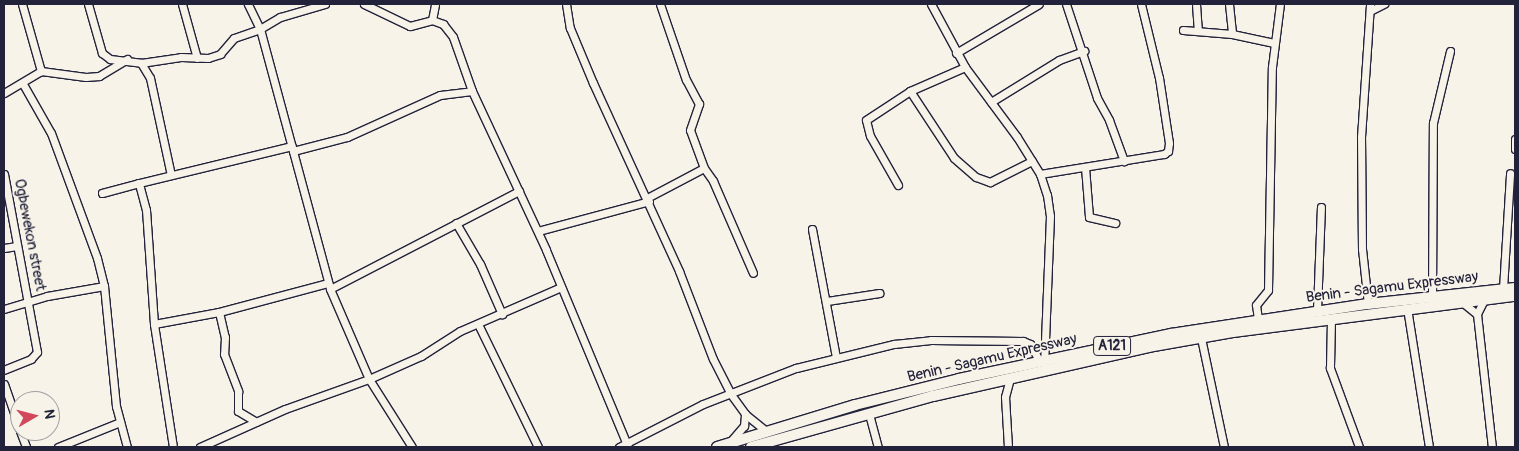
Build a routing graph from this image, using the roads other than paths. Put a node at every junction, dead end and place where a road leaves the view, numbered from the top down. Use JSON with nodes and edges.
{"nodes":[{"id":1,"x":22,"y":4,"type":"edge"},
{"id":2,"x":88,"y":4,"type":"edge"},
{"id":3,"x":182,"y":4,"type":"edge"},
{"id":4,"x":248,"y":4,"type":"edge"},
{"id":5,"x":325,"y":4,"type":"edge"},
{"id":6,"x":364,"y":4,"type":"edge"},
{"id":7,"x":435,"y":4,"type":"edge"},
{"id":8,"x":566,"y":4,"type":"edge"},
{"id":9,"x":660,"y":4,"type":"edge"},
{"id":10,"x":931,"y":4,"type":"edge"},
{"id":11,"x":1039,"y":4,"type":"edge"},
{"id":12,"x":1066,"y":4,"type":"edge"},
{"id":13,"x":1141,"y":4,"type":"edge"},
{"id":14,"x":1196,"y":4,"type":"edge"},
{"id":15,"x":1229,"y":4,"type":"edge"},
{"id":16,"x":1280,"y":4,"type":"edge"},
{"id":17,"x":1384,"y":4,"type":"edge"},
{"id":18,"x":1370,"y":7,"type":"edge"},
{"id":19,"x":432,"y":20,"type":"junction"},
{"id":20,"x":260,"y":29,"type":"junction"},
{"id":21,"x":1183,"y":30,"type":"dead end"},
{"id":22,"x":1198,"y":31,"type":"junction"},
{"id":23,"x":1232,"y":34,"type":"junction"},
{"id":24,"x":1274,"y":43,"type":"junction"},
{"id":25,"x":1084,"y":51,"type":"junction"},
{"id":26,"x":1450,"y":51,"type":"dead end"},
{"id":27,"x":956,"y":53,"type":"junction"},
{"id":28,"x":197,"y":58,"type":"junction"},
{"id":29,"x":127,"y":59,"type":"junction"},
{"id":30,"x":142,"y":63,"type":"junction"},
{"id":31,"x":965,"y":67,"type":"junction"},
{"id":32,"x":41,"y":71,"type":"junction"},
{"id":33,"x":23,"y":84,"type":"junction"},
{"id":34,"x":472,"y":91,"type":"junction"},
{"id":35,"x":910,"y":91,"type":"junction"},
{"id":36,"x":4,"y":93,"type":"edge"},
{"id":37,"x":991,"y":102,"type":"junction"},
{"id":38,"x":1515,"y":139,"type":"edge"},
{"id":39,"x":293,"y":149,"type":"junction"},
{"id":40,"x":1515,"y":149,"type":"edge"},
{"id":41,"x":1032,"y":161,"type":"junction"},
{"id":42,"x":1124,"y":161,"type":"junction"},
{"id":43,"x":1085,"y":167,"type":"junction"},
{"id":44,"x":704,"y":168,"type":"junction"},
{"id":45,"x":1510,"y":173,"type":"dead end"},
{"id":46,"x":4,"y":174,"type":"edge"},
{"id":47,"x":1040,"y":174,"type":"junction"},
{"id":48,"x":171,"y":175,"type":"junction"},
{"id":49,"x":139,"y":183,"type":"junction"},
{"id":50,"x":898,"y":185,"type":"dead end"},
{"id":51,"x":520,"y":191,"type":"junction"},
{"id":52,"x":102,"y":192,"type":"dead end"},
{"id":53,"x":648,"y":200,"type":"junction"},
{"id":54,"x":1321,"y":207,"type":"dead end"},
{"id":55,"x":456,"y":223,"type":"junction"},
{"id":56,"x":1115,"y":223,"type":"dead end"},
{"id":57,"x":812,"y":229,"type":"dead end"},
{"id":58,"x":538,"y":231,"type":"junction"},
{"id":59,"x":17,"y":246,"type":"junction"},
{"id":60,"x":4,"y":248,"type":"edge"},
{"id":61,"x":753,"y":273,"type":"dead end"},
{"id":62,"x":104,"y":286,"type":"junction"},
{"id":63,"x":329,"y":286,"type":"junction"},
{"id":64,"x":561,"y":287,"type":"junction"},
{"id":65,"x":1515,"y":288,"type":"edge"},
{"id":66,"x":1503,"y":289,"type":"junction"},
{"id":67,"x":878,"y":293,"type":"dead end"},
{"id":68,"x":1515,"y":296,"type":"edge"},
{"id":69,"x":1486,"y":298,"type":"junction"},
{"id":70,"x":1432,"y":300,"type":"junction"},
{"id":71,"x":827,"y":301,"type":"junction"},
{"id":72,"x":1461,"y":301,"type":"junction"},
{"id":73,"x":29,"y":302,"type":"junction"},
{"id":74,"x":1368,"y":304,"type":"junction"},
{"id":75,"x":1408,"y":308,"type":"junction"},
{"id":76,"x":4,"y":309,"type":"edge"},
{"id":77,"x":1317,"y":310,"type":"junction"},
{"id":78,"x":219,"y":312,"type":"junction"},
{"id":79,"x":502,"y":314,"type":"junction"},
{"id":80,"x":1477,"y":314,"type":"junction"},
{"id":81,"x":1258,"y":319,"type":"junction"},
{"id":82,"x":1331,"y":319,"type":"junction"},
{"id":83,"x":154,"y":324,"type":"junction"},
{"id":84,"x":478,"y":324,"type":"junction"},
{"id":85,"x":1232,"y":328,"type":"junction"},
{"id":86,"x":1201,"y":338,"type":"junction"},
{"id":87,"x":836,"y":357,"type":"junction"},
{"id":88,"x":1042,"y":363,"type":"junction"},
{"id":89,"x":4,"y":370,"type":"edge"},
{"id":90,"x":1010,"y":378,"type":"junction"},
{"id":91,"x":370,"y":379,"type":"junction"},
{"id":92,"x":4,"y":384,"type":"edge"},
{"id":93,"x":730,"y":393,"type":"junction"},
{"id":94,"x":10,"y":402,"type":"edge"},
{"id":95,"x":745,"y":414,"type":"junction"},
{"id":96,"x":869,"y":414,"type":"junction"},
{"id":97,"x":120,"y":422,"type":"junction"},
{"id":98,"x":256,"y":422,"type":"junction"},
{"id":99,"x":766,"y":431,"type":"junction"},
{"id":100,"x":728,"y":444,"type":"junction"},
{"id":101,"x":775,"y":444,"type":"edge"},
{"id":102,"x":411,"y":445,"type":"edge"},
{"id":103,"x":627,"y":445,"type":"edge"},
{"id":104,"x":58,"y":447,"type":"edge"},
{"id":105,"x":127,"y":447,"type":"edge"},
{"id":106,"x":172,"y":447,"type":"edge"},
{"id":107,"x":200,"y":447,"type":"edge"},
{"id":108,"x":402,"y":447,"type":"edge"},
{"id":109,"x":538,"y":447,"type":"edge"},
{"id":110,"x":619,"y":447,"type":"edge"},
{"id":111,"x":717,"y":447,"type":"edge"},
{"id":112,"x":751,"y":447,"type":"edge"},
{"id":113,"x":878,"y":447,"type":"edge"},
{"id":114,"x":1008,"y":447,"type":"edge"},
{"id":115,"x":1224,"y":447,"type":"edge"},
{"id":116,"x":1359,"y":447,"type":"edge"},
{"id":117,"x":1429,"y":447,"type":"edge"},
{"id":118,"x":1492,"y":447,"type":"edge"}],
"edges":[{"from":1,"to":32,"type":"street"},
{"from":2,"to":29,"type":"street"},
{"from":3,"to":28,"type":"street"},
{"from":4,"to":20,"type":"street"},
{"from":5,"to":20,"type":"street"},
{"from":6,"to":19,"type":"street"},
{"from":7,"to":19,"type":"street"},
{"from":8,"to":53,"type":"street"},
{"from":9,"to":44,"type":"street"},
{"from":10,"to":27,"type":"street"},
{"from":11,"to":27,"type":"street"},
{"from":12,"to":25,"type":"street"},
{"from":13,"to":42,"type":"street"},
{"from":14,"to":22,"type":"street"},
{"from":15,"to":23,"type":"street"},
{"from":16,"to":24,"type":"street"},
{"from":17,"to":18,"type":"street"},
{"from":18,"to":74,"type":"street"},
{"from":19,"to":34,"type":"street"},
{"from":20,"to":28,"type":"street"},
{"from":20,"to":39,"type":"street"},
{"from":21,"to":22,"type":"street"},
{"from":22,"to":23,"type":"street"},
{"from":23,"to":24,"type":"street"},
{"from":24,"to":81,"type":"street"},
{"from":25,"to":37,"type":"street"},
{"from":25,"to":42,"type":"street"},
{"from":26,"to":70,"type":"street"},
{"from":27,"to":31,"type":"street"},
{"from":28,"to":30,"type":"street"},
{"from":29,"to":30,"type":"street"},
{"from":29,"to":32,"type":"street"},
{"from":30,"to":48,"type":"street"},
{"from":31,"to":35,"type":"street"},
{"from":31,"to":37,"type":"street"},
{"from":32,"to":33,"type":"street"},
{"from":33,"to":36,"type":"street"},
{"from":33,"to":62,"type":"street"},
{"from":34,"to":39,"type":"street"},
{"from":34,"to":51,"type":"street"},
{"from":35,"to":41,"type":"street"},
{"from":35,"to":50,"type":"street"},
{"from":37,"to":41,"type":"street"},
{"from":38,"to":40,"type":"street"},
{"from":39,"to":48,"type":"street"},
{"from":39,"to":63,"type":"street"},
{"from":41,"to":47,"type":"street"},
{"from":42,"to":43,"type":"street"},
{"from":43,"to":47,"type":"street"},
{"from":43,"to":56,"type":"street"},
{"from":44,"to":53,"type":"street"},
{"from":44,"to":61,"type":"street"},
{"from":45,"to":66,"type":"street"},
{"from":46,"to":59,"type":"street","name":"Ogbewekon street"},
{"from":47,"to":88,"type":"street"},
{"from":48,"to":49,"type":"street"},
{"from":49,"to":52,"type":"street"},
{"from":49,"to":83,"type":"street"},
{"from":51,"to":55,"type":"street"},
{"from":51,"to":58,"type":"street"},
{"from":53,"to":58,"type":"street"},
{"from":53,"to":93,"type":"street"},
{"from":54,"to":77,"type":"street"},
{"from":55,"to":63,"type":"street"},
{"from":55,"to":79,"type":"street"},
{"from":57,"to":71,"type":"street"},
{"from":58,"to":64,"type":"street"},
{"from":59,"to":60,"type":"street"},
{"from":59,"to":73,"type":"street","name":"Ogbewekon street"},
{"from":62,"to":73,"type":"street"},
{"from":62,"to":97,"type":"street"},
{"from":63,"to":78,"type":"street"},
{"from":63,"to":91,"type":"street"},
{"from":64,"to":79,"type":"street"},
{"from":64,"to":103,"type":"street"},
{"from":65,"to":66,"type":"highway","name":"Benin - Sagamu Expressway","number":"A121"},
{"from":66,"to":70,"type":"highway","name":"Benin - Sagamu Expressway","number":"A121"},
{"from":67,"to":71,"type":"street"},
{"from":68,"to":69,"type":"highway","number":"A121"},
{"from":69,"to":72,"type":"highway","number":"A121"},
{"from":69,"to":80,"type":"street"},
{"from":70,"to":72,"type":"highway","number":"A121"},
{"from":70,"to":74,"type":"highway","name":"Benin - Sagamu Expressway","number":"A121"},
{"from":70,"to":75,"type":"highway","number":"A121"},
{"from":71,"to":87,"type":"street"},
{"from":72,"to":80,"type":"street"},
{"from":73,"to":76,"type":"street"},
{"from":73,"to":89,"type":"street","name":"Ogbewekon street"},
{"from":74,"to":77,"type":"highway","name":"Benin - Sagamu Expressway","number":"A121"},
{"from":75,"to":82,"type":"highway","number":"A121"},
{"from":75,"to":117,"type":"street"},
{"from":77,"to":81,"type":"highway","name":"Benin - Sagamu Expressway","number":"A121"},
{"from":78,"to":83,"type":"street"},
{"from":78,"to":98,"type":"street"},
{"from":79,"to":84,"type":"street"},
{"from":80,"to":118,"type":"street"},
{"from":81,"to":85,"type":"highway","name":"Benin - Sagamu Expressway","number":"A121"},
{"from":82,"to":85,"type":"highway","number":"A121"},
{"from":82,"to":116,"type":"street"},
{"from":83,"to":106,"type":"street"},
{"from":84,"to":91,"type":"street"},
{"from":84,"to":109,"type":"street"},
{"from":85,"to":86,"type":"highway","number":"A121"},
{"from":85,"to":88,"type":"highway","name":"Benin - Sagamu Expressway","number":"A121"},
{"from":86,"to":88,"type":"highway","number":"A121"},
{"from":86,"to":115,"type":"street"},
{"from":87,"to":88,"type":"street"},
{"from":87,"to":93,"type":"street"},
{"from":88,"to":90,"type":"highway","number":"A121"},
{"from":88,"to":99,"type":"highway","name":"Benin - Sagamu Expressway","number":"A121"},
{"from":90,"to":96,"type":"highway","number":"A121"},
{"from":90,"to":114,"type":"street"},
{"from":91,"to":98,"type":"street"},
{"from":91,"to":102,"type":"street"},
{"from":92,"to":94,"type":"street"},
{"from":93,"to":95,"type":"street"},
{"from":93,"to":103,"type":"street"},
{"from":95,"to":99,"type":"street"},
{"from":95,"to":100,"type":"street"},
{"from":96,"to":101,"type":"highway","number":"A121"},
{"from":96,"to":113,"type":"street"},
{"from":97,"to":104,"type":"street"},
{"from":97,"to":105,"type":"street"},
{"from":98,"to":107,"type":"street"},
{"from":99,"to":100,"type":"highway","name":"Benin - Sagamu Expressway","number":"A121"},
{"from":100,"to":111,"type":"highway","name":"Benin - Sagamu Expressway","number":"A121"},
{"from":101,"to":112,"type":"highway","number":"A121"},
{"from":102,"to":108,"type":"street"},
{"from":103,"to":110,"type":"street"}]}
